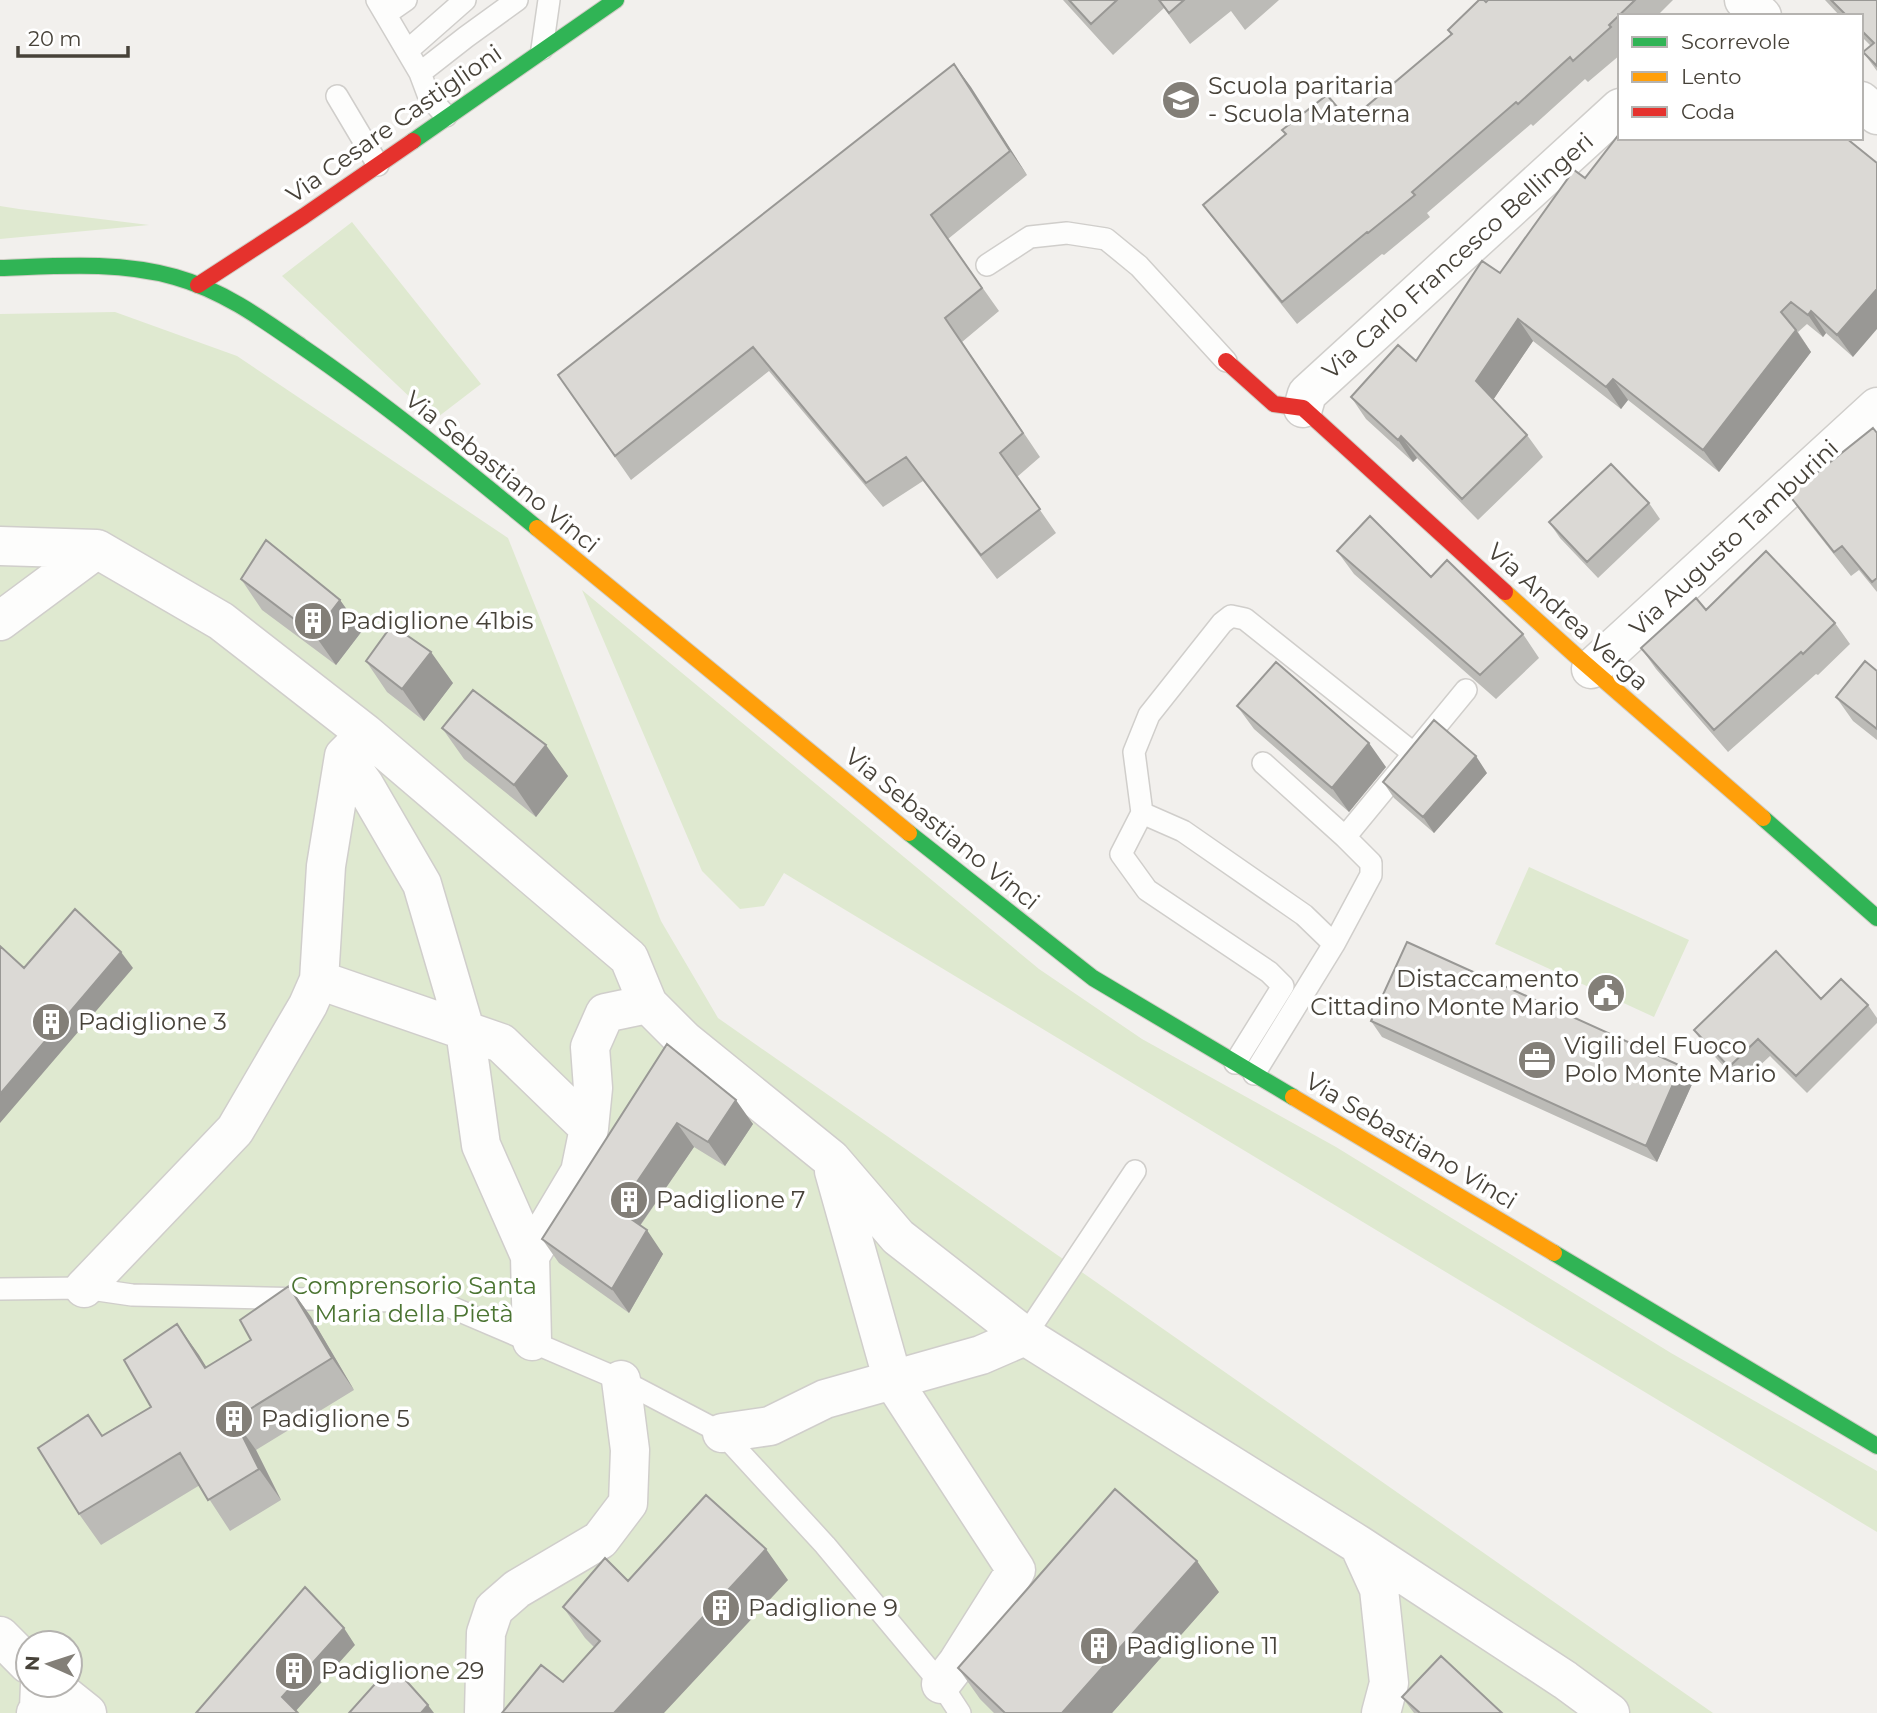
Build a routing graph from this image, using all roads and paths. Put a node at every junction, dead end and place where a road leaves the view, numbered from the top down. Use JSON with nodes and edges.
{"nodes":[{"id":1,"x":406,"y":0,"type":"edge"},
{"id":2,"x":466,"y":0,"type":"edge"},
{"id":3,"x":517,"y":0,"type":"edge"},
{"id":4,"x":549,"y":0,"type":"edge"},
{"id":5,"x":616,"y":0,"type":"edge"},
{"id":6,"x":1738,"y":0,"type":"edge"},
{"id":7,"x":1744,"y":0,"type":"edge"},
{"id":8,"x":381,"y":7,"type":"edge"},
{"id":9,"x":1723,"y":14,"type":"edge"},
{"id":10,"x":1760,"y":14,"type":"edge"},
{"id":11,"x":542,"y":49,"type":"junction"},
{"id":12,"x":407,"y":51,"type":"junction"},
{"id":13,"x":420,"y":73,"type":"junction"},
{"id":14,"x":337,"y":96,"type":"dead end"},
{"id":15,"x":1863,"y":103,"type":"edge"},
{"id":16,"x":1618,"y":110,"type":"edge"},
{"id":17,"x":1877,"y":115,"type":"edge"},
{"id":18,"x":446,"y":116,"type":"junction"},
{"id":19,"x":378,"y":165,"type":"junction"},
{"id":20,"x":987,"y":265,"type":"dead end"},
{"id":21,"x":0,"y":268,"type":"edge"},
{"id":22,"x":198,"y":285,"type":"junction"},
{"id":23,"x":1226,"y":361,"type":"joint"},
{"id":24,"x":1877,"y":407,"type":"edge"},
{"id":25,"x":1303,"y":408,"type":"junction"},
{"id":26,"x":0,"y":546,"type":"edge"},
{"id":27,"x":97,"y":549,"type":"junction"},
{"id":28,"x":0,"y":621,"type":"edge"},
{"id":29,"x":1591,"y":669,"type":"junction"},
{"id":30,"x":1466,"y":690,"type":"edge"},
{"id":31,"x":355,"y":745,"type":"junction"},
{"id":32,"x":1413,"y":753,"type":"junction"},
{"id":33,"x":1263,"y":763,"type":"dead end"},
{"id":34,"x":1142,"y":813,"type":"junction"},
{"id":35,"x":1345,"y":837,"type":"junction"},
{"id":36,"x":1877,"y":918,"type":"edge"},
{"id":37,"x":1334,"y":944,"type":"junction"},
{"id":38,"x":318,"y":980,"type":"junction"},
{"id":39,"x":648,"y":1004,"type":"junction"},
{"id":40,"x":465,"y":1030,"type":"junction"},
{"id":41,"x":1245,"y":1068,"type":"junction"},
{"id":42,"x":589,"y":1128,"type":"junction"},
{"id":43,"x":831,"y":1159,"type":"junction"},
{"id":44,"x":1135,"y":1171,"type":"dead end"},
{"id":45,"x":530,"y":1256,"type":"junction"},
{"id":46,"x":0,"y":1289,"type":"edge"},
{"id":47,"x":83,"y":1289,"type":"junction"},
{"id":48,"x":1025,"y":1336,"type":"junction"},
{"id":49,"x":532,"y":1341,"type":"junction"},
{"id":50,"x":621,"y":1380,"type":"junction"},
{"id":51,"x":893,"y":1381,"type":"junction"},
{"id":52,"x":1828,"y":1416,"type":"junction"},
{"id":53,"x":1865,"y":1417,"type":"dead end"},
{"id":54,"x":722,"y":1433,"type":"junction"},
{"id":55,"x":1877,"y":1446,"type":"edge"},
{"id":56,"x":1359,"y":1545,"type":"junction"},
{"id":57,"x":0,"y":1636,"type":"edge"},
{"id":58,"x":14,"y":1650,"type":"edge"},
{"id":59,"x":70,"y":1699,"type":"edge"},
{"id":60,"x":951,"y":1699,"type":"edge"},
{"id":61,"x":87,"y":1713,"type":"edge"},
{"id":62,"x":484,"y":1713,"type":"edge"},
{"id":63,"x":1381,"y":1713,"type":"edge"},
{"id":64,"x":1609,"y":1713,"type":"edge"}],
"edges":[{"from":1,"to":8,"type":"lane"},
{"from":2,"to":12,"type":"lane"},
{"from":3,"to":13,"type":"lane"},
{"from":4,"to":11,"type":"lane"},
{"from":5,"to":11,"type":"street","name":"Via Cesare Castiglioni"},
{"from":6,"to":9,"type":"street"},
{"from":7,"to":10,"type":"street"},
{"from":8,"to":12,"type":"lane"},
{"from":11,"to":18,"type":"street","name":"Via Cesare Castiglioni"},
{"from":12,"to":13,"type":"lane"},
{"from":13,"to":18,"type":"lane"},
{"from":14,"to":19,"type":"lane"},
{"from":15,"to":17,"type":"street"},
{"from":16,"to":25,"type":"street","name":"Via Carlo Francesco Bellingeri"},
{"from":18,"to":19,"type":"street","name":"Via Cesare Castiglioni"},
{"from":19,"to":22,"type":"street","name":"Via Cesare Castiglioni"},
{"from":20,"to":23,"type":"lane"},
{"from":21,"to":22,"type":"street","name":"Via Sebastiano Vinci"},
{"from":22,"to":41,"type":"street","name":"Via Sebastiano Vinci"},
{"from":23,"to":25,"type":"street","name":"Via Andrea Verga"},
{"from":24,"to":29,"type":"street","name":"Via Augusto Tamburini"},
{"from":25,"to":29,"type":"street","name":"Via Andrea Verga"},
{"from":26,"to":27,"type":"street"},
{"from":27,"to":28,"type":"street"},
{"from":27,"to":31,"type":"street"},
{"from":29,"to":36,"type":"street","name":"Via Andrea Verga"},
{"from":30,"to":32,"type":"lane"},
{"from":31,"to":38,"type":"street"},
{"from":31,"to":39,"type":"street"},
{"from":31,"to":40,"type":"street"},
{"from":32,"to":34,"type":"lane"},
{"from":32,"to":35,"type":"lane"},
{"from":33,"to":35,"type":"lane"},
{"from":34,"to":37,"type":"lane"},
{"from":34,"to":41,"type":"lane"},
{"from":35,"to":37,"type":"lane"},
{"from":37,"to":41,"type":"lane"},
{"from":38,"to":40,"type":"street"},
{"from":38,"to":47,"type":"street"},
{"from":39,"to":42,"type":"street"},
{"from":39,"to":43,"type":"street"},
{"from":40,"to":42,"type":"street"},
{"from":40,"to":45,"type":"street"},
{"from":41,"to":52,"type":"street","name":"Via Sebastiano Vinci"},
{"from":42,"to":45,"type":"street"},
{"from":43,"to":48,"type":"street"},
{"from":43,"to":51,"type":"street"},
{"from":44,"to":48,"type":"lane"},
{"from":45,"to":49,"type":"street"},
{"from":46,"to":47,"type":"lane"},
{"from":47,"to":49,"type":"lane"},
{"from":48,"to":51,"type":"street"},
{"from":48,"to":56,"type":"street"},
{"from":49,"to":50,"type":"lane"},
{"from":50,"to":54,"type":"lane"},
{"from":50,"to":62,"type":"street"},
{"from":51,"to":54,"type":"street"},
{"from":51,"to":60,"type":"street"},
{"from":52,"to":53,"type":"street"},
{"from":52,"to":55,"type":"street","name":"Via Sebastiano Vinci"},
{"from":54,"to":60,"type":"lane"},
{"from":56,"to":63,"type":"street"},
{"from":56,"to":64,"type":"street"},
{"from":57,"to":58,"type":"street"},
{"from":59,"to":61,"type":"street"}]}
